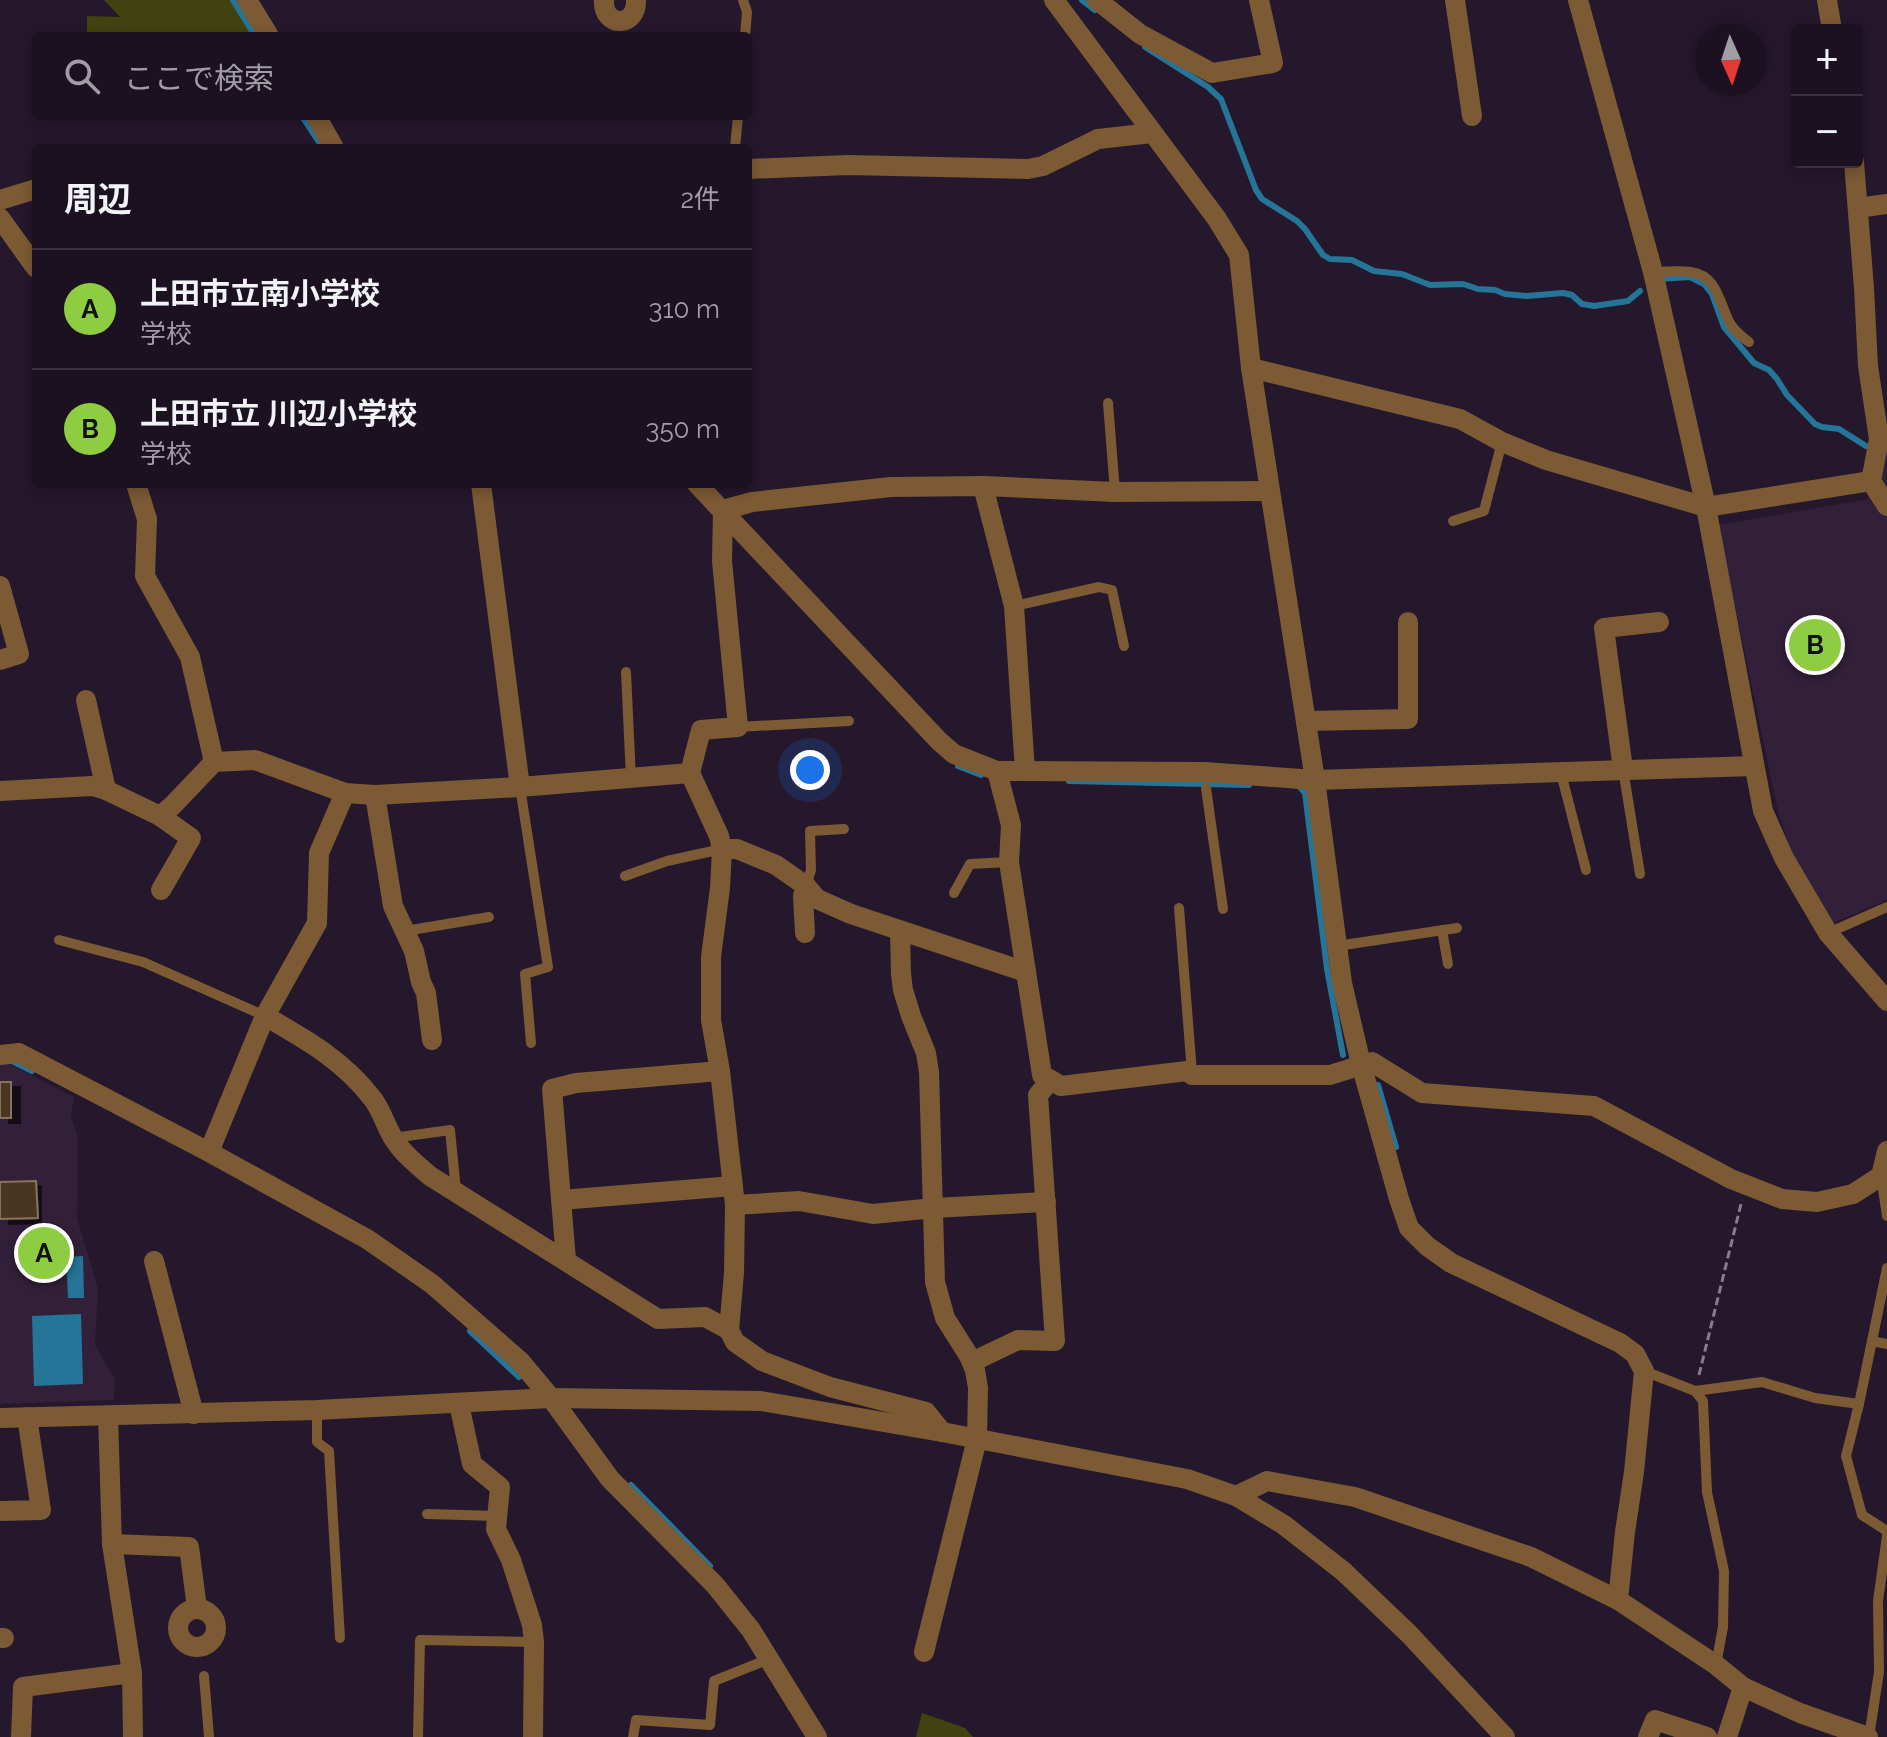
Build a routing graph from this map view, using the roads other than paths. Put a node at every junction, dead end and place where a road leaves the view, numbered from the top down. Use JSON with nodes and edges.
{"nodes":[{"id":1,"x":247,"y":0,"type":"edge"},
{"id":2,"x":604,"y":0,"type":"edge"},
{"id":3,"x":636,"y":0,"type":"edge"},
{"id":4,"x":743,"y":0,"type":"edge"},
{"id":5,"x":1054,"y":0,"type":"edge"},
{"id":6,"x":1097,"y":0,"type":"edge"},
{"id":7,"x":1259,"y":0,"type":"edge"},
{"id":8,"x":1455,"y":0,"type":"edge"},
{"id":9,"x":1578,"y":0,"type":"edge"},
{"id":10,"x":1827,"y":0,"type":"edge"},
{"id":11,"x":1831,"y":24,"type":"edge"},
{"id":12,"x":267,"y":32,"type":"edge"},
{"id":13,"x":745,"y":32,"type":"edge"},
{"id":14,"x":1472,"y":116,"type":"dead end"},
{"id":15,"x":318,"y":120,"type":"edge"},
{"id":16,"x":738,"y":120,"type":"edge"},
{"id":17,"x":1152,"y":133,"type":"junction"},
{"id":18,"x":332,"y":144,"type":"edge"},
{"id":19,"x":735,"y":144,"type":"edge"},
{"id":20,"x":1855,"y":168,"type":"edge"},
{"id":21,"x":752,"y":169,"type":"edge"},
{"id":22,"x":32,"y":190,"type":"edge"},
{"id":23,"x":0,"y":200,"type":"edge"},
{"id":24,"x":1887,"y":204,"type":"edge"},
{"id":25,"x":1858,"y":208,"type":"junction"},
{"id":26,"x":0,"y":218,"type":"edge"},
{"id":27,"x":32,"y":262,"type":"edge"},
{"id":28,"x":1653,"y":272,"type":"junction"},
{"id":29,"x":1749,"y":342,"type":"dead end"},
{"id":30,"x":1251,"y":368,"type":"junction"},
{"id":31,"x":1108,"y":403,"type":"dead end"},
{"id":32,"x":1502,"y":442,"type":"junction"},
{"id":33,"x":1871,"y":481,"type":"junction"},
{"id":34,"x":983,"y":486,"type":"junction"},
{"id":35,"x":137,"y":488,"type":"edge"},
{"id":36,"x":482,"y":488,"type":"edge"},
{"id":37,"x":701,"y":488,"type":"edge"},
{"id":38,"x":1269,"y":491,"type":"junction"},
{"id":39,"x":1115,"y":492,"type":"junction"},
{"id":40,"x":1887,"y":506,"type":"edge"},
{"id":41,"x":1706,"y":507,"type":"junction"},
{"id":42,"x":723,"y":510,"type":"junction"},
{"id":43,"x":1453,"y":521,"type":"dead end"},
{"id":44,"x":0,"y":586,"type":"edge"},
{"id":45,"x":1014,"y":606,"type":"junction"},
{"id":46,"x":1408,"y":622,"type":"dead end"},
{"id":47,"x":1659,"y":622,"type":"dead end"},
{"id":48,"x":1124,"y":646,"type":"dead end"},
{"id":49,"x":0,"y":660,"type":"edge"},
{"id":50,"x":626,"y":672,"type":"dead end"},
{"id":51,"x":86,"y":700,"type":"dead end"},
{"id":52,"x":849,"y":721,"type":"dead end"},
{"id":53,"x":1306,"y":721,"type":"junction"},
{"id":54,"x":738,"y":727,"type":"junction"},
{"id":55,"x":214,"y":762,"type":"junction"},
{"id":56,"x":1754,"y":766,"type":"junction"},
{"id":57,"x":1623,"y":769,"type":"junction"},
{"id":58,"x":997,"y":771,"type":"junction"},
{"id":59,"x":1025,"y":771,"type":"junction"},
{"id":60,"x":690,"y":773,"type":"junction"},
{"id":61,"x":1561,"y":773,"type":"junction"},
{"id":62,"x":631,"y":779,"type":"junction"},
{"id":63,"x":1205,"y":780,"type":"junction"},
{"id":64,"x":1315,"y":780,"type":"junction"},
{"id":65,"x":520,"y":787,"type":"junction"},
{"id":66,"x":106,"y":790,"type":"junction"},
{"id":67,"x":0,"y":791,"type":"edge"},
{"id":68,"x":345,"y":793,"type":"junction"},
{"id":69,"x":375,"y":795,"type":"junction"},
{"id":70,"x":160,"y":816,"type":"junction"},
{"id":71,"x":844,"y":829,"type":"dead end"},
{"id":72,"x":722,"y":849,"type":"junction"},
{"id":73,"x":1009,"y":862,"type":"junction"},
{"id":74,"x":1586,"y":870,"type":"dead end"},
{"id":75,"x":1640,"y":874,"type":"dead end"},
{"id":76,"x":625,"y":876,"type":"dead end"},
{"id":77,"x":806,"y":886,"type":"junction"},
{"id":78,"x":161,"y":890,"type":"dead end"},
{"id":79,"x":954,"y":893,"type":"dead end"},
{"id":80,"x":1887,"y":907,"type":"edge"},
{"id":81,"x":1179,"y":908,"type":"dead end"},
{"id":82,"x":1223,"y":909,"type":"dead end"},
{"id":83,"x":489,"y":917,"type":"dead end"},
{"id":84,"x":1457,"y":928,"type":"dead end"},
{"id":85,"x":1442,"y":930,"type":"junction"},
{"id":86,"x":405,"y":931,"type":"junction"},
{"id":87,"x":900,"y":931,"type":"junction"},
{"id":88,"x":805,"y":933,"type":"dead end"},
{"id":89,"x":1828,"y":933,"type":"junction"},
{"id":90,"x":59,"y":940,"type":"dead end"},
{"id":91,"x":1337,"y":946,"type":"junction"},
{"id":92,"x":1448,"y":964,"type":"dead end"},
{"id":93,"x":1026,"y":972,"type":"junction"},
{"id":94,"x":1887,"y":1001,"type":"edge"},
{"id":95,"x":265,"y":1016,"type":"junction"},
{"id":96,"x":432,"y":1040,"type":"dead end"},
{"id":97,"x":531,"y":1043,"type":"dead end"},
{"id":98,"x":0,"y":1055,"type":"edge"},
{"id":99,"x":1361,"y":1064,"type":"junction"},
{"id":100,"x":720,"y":1071,"type":"junction"},
{"id":101,"x":1192,"y":1075,"type":"junction"},
{"id":102,"x":1051,"y":1080,"type":"junction"},
{"id":103,"x":393,"y":1138,"type":"junction"},
{"id":104,"x":1887,"y":1151,"type":"edge"},
{"id":105,"x":209,"y":1152,"type":"junction"},
{"id":106,"x":1881,"y":1176,"type":"junction"},
{"id":107,"x":456,"y":1193,"type":"junction"},
{"id":108,"x":734,"y":1196,"type":"junction"},
{"id":109,"x":561,"y":1200,"type":"junction"},
{"id":110,"x":1046,"y":1202,"type":"junction"},
{"id":111,"x":934,"y":1208,"type":"junction"},
{"id":112,"x":1887,"y":1216,"type":"edge"},
{"id":113,"x":566,"y":1260,"type":"junction"},
{"id":114,"x":154,"y":1261,"type":"dead end"},
{"id":115,"x":1887,"y":1268,"type":"edge"},
{"id":116,"x":729,"y":1330,"type":"junction"},
{"id":117,"x":1872,"y":1341,"type":"junction"},
{"id":118,"x":1887,"y":1344,"type":"edge"},
{"id":119,"x":972,"y":1362,"type":"junction"},
{"id":120,"x":1644,"y":1371,"type":"junction"},
{"id":121,"x":1695,"y":1391,"type":"junction"},
{"id":122,"x":551,"y":1398,"type":"junction"},
{"id":123,"x":459,"y":1404,"type":"junction"},
{"id":124,"x":1859,"y":1404,"type":"junction"},
{"id":125,"x":317,"y":1410,"type":"junction"},
{"id":126,"x":194,"y":1414,"type":"junction"},
{"id":127,"x":108,"y":1416,"type":"junction"},
{"id":128,"x":27,"y":1417,"type":"junction"},
{"id":129,"x":0,"y":1418,"type":"edge"},
{"id":130,"x":942,"y":1432,"type":"junction"},
{"id":131,"x":977,"y":1439,"type":"junction"},
{"id":132,"x":1236,"y":1496,"type":"junction"},
{"id":133,"x":0,"y":1511,"type":"edge"},
{"id":134,"x":427,"y":1514,"type":"dead end"},
{"id":135,"x":498,"y":1516,"type":"junction"},
{"id":136,"x":1887,"y":1533,"type":"edge"},
{"id":137,"x":112,"y":1544,"type":"junction"},
{"id":138,"x":1618,"y":1600,"type":"junction"},
{"id":139,"x":197,"y":1608,"type":"dead end"},
{"id":140,"x":340,"y":1638,"type":"dead end"},
{"id":141,"x":534,"y":1642,"type":"junction"},
{"id":142,"x":924,"y":1652,"type":"dead end"},
{"id":143,"x":769,"y":1659,"type":"junction"},
{"id":144,"x":1716,"y":1665,"type":"junction"},
{"id":145,"x":132,"y":1673,"type":"junction"},
{"id":146,"x":204,"y":1676,"type":"dead end"},
{"id":147,"x":1743,"y":1687,"type":"junction"},
{"id":148,"x":21,"y":1737,"type":"edge"},
{"id":149,"x":133,"y":1737,"type":"edge"},
{"id":150,"x":209,"y":1737,"type":"edge"},
{"id":151,"x":418,"y":1737,"type":"edge"},
{"id":152,"x":533,"y":1737,"type":"edge"},
{"id":153,"x":633,"y":1737,"type":"edge"},
{"id":154,"x":817,"y":1737,"type":"edge"},
{"id":155,"x":1505,"y":1737,"type":"edge"},
{"id":156,"x":1648,"y":1737,"type":"edge"},
{"id":157,"x":1707,"y":1737,"type":"edge"},
{"id":158,"x":1727,"y":1737,"type":"edge"},
{"id":159,"x":1868,"y":1737,"type":"edge"}],
"edges":[{"from":1,"to":12,"type":"street"},
{"from":2,"to":3,"type":"street"},
{"from":4,"to":13,"type":"lane"},
{"from":5,"to":17,"type":"street"},
{"from":6,"to":7,"type":"street"},
{"from":8,"to":14,"type":"street"},
{"from":9,"to":28,"type":"street"},
{"from":10,"to":11,"type":"street"},
{"from":15,"to":18,"type":"street"},
{"from":16,"to":19,"type":"lane"},
{"from":17,"to":21,"type":"street"},
{"from":17,"to":30,"type":"street"},
{"from":20,"to":25,"type":"street"},
{"from":22,"to":23,"type":"street"},
{"from":24,"to":25,"type":"street"},
{"from":25,"to":33,"type":"street"},
{"from":26,"to":27,"type":"street"},
{"from":28,"to":29,"type":"lane"},
{"from":28,"to":41,"type":"street"},
{"from":30,"to":32,"type":"street"},
{"from":30,"to":38,"type":"street"},
{"from":31,"to":39,"type":"lane"},
{"from":32,"to":41,"type":"street"},
{"from":32,"to":43,"type":"lane"},
{"from":33,"to":40,"type":"street"},
{"from":33,"to":41,"type":"street"},
{"from":34,"to":39,"type":"street"},
{"from":34,"to":42,"type":"street"},
{"from":34,"to":45,"type":"street"},
{"from":35,"to":55,"type":"street"},
{"from":36,"to":65,"type":"street"},
{"from":37,"to":42,"type":"street"},
{"from":38,"to":39,"type":"street"},
{"from":38,"to":53,"type":"street"},
{"from":41,"to":56,"type":"street"},
{"from":42,"to":54,"type":"street"},
{"from":42,"to":58,"type":"street"},
{"from":44,"to":49,"type":"street"},
{"from":45,"to":48,"type":"lane"},
{"from":45,"to":59,"type":"street"},
{"from":46,"to":53,"type":"street"},
{"from":47,"to":57,"type":"street"},
{"from":50,"to":62,"type":"lane"},
{"from":51,"to":66,"type":"street"},
{"from":52,"to":54,"type":"lane"},
{"from":53,"to":64,"type":"street"},
{"from":54,"to":60,"type":"street"},
{"from":55,"to":68,"type":"street"},
{"from":55,"to":70,"type":"street"},
{"from":56,"to":57,"type":"street"},
{"from":56,"to":89,"type":"street"},
{"from":57,"to":61,"type":"street"},
{"from":57,"to":75,"type":"lane"},
{"from":58,"to":59,"type":"street"},
{"from":58,"to":73,"type":"street"},
{"from":59,"to":63,"type":"street"},
{"from":60,"to":62,"type":"street"},
{"from":60,"to":72,"type":"street"},
{"from":61,"to":64,"type":"street"},
{"from":61,"to":74,"type":"lane"},
{"from":62,"to":65,"type":"street"},
{"from":63,"to":64,"type":"street"},
{"from":63,"to":82,"type":"lane"},
{"from":64,"to":91,"type":"street"},
{"from":65,"to":69,"type":"street"},
{"from":65,"to":97,"type":"lane"},
{"from":66,"to":67,"type":"street"},
{"from":66,"to":70,"type":"street"},
{"from":68,"to":69,"type":"street"},
{"from":68,"to":95,"type":"street"},
{"from":69,"to":86,"type":"street"},
{"from":70,"to":78,"type":"street"},
{"from":71,"to":77,"type":"lane"},
{"from":72,"to":76,"type":"lane"},
{"from":72,"to":77,"type":"street"},
{"from":72,"to":100,"type":"street"},
{"from":73,"to":79,"type":"lane"},
{"from":73,"to":93,"type":"street"},
{"from":77,"to":87,"type":"street"},
{"from":77,"to":88,"type":"street"},
{"from":80,"to":89,"type":"lane"},
{"from":81,"to":101,"type":"lane"},
{"from":83,"to":86,"type":"lane"},
{"from":84,"to":85,"type":"lane"},
{"from":85,"to":91,"type":"lane"},
{"from":85,"to":92,"type":"lane"},
{"from":86,"to":96,"type":"street"},
{"from":87,"to":93,"type":"street"},
{"from":87,"to":111,"type":"street"},
{"from":89,"to":94,"type":"street"},
{"from":90,"to":95,"type":"lane"},
{"from":91,"to":99,"type":"street"},
{"from":93,"to":102,"type":"street"},
{"from":95,"to":103,"type":"street"},
{"from":95,"to":105,"type":"street"},
{"from":98,"to":105,"type":"street"},
{"from":99,"to":101,"type":"street"},
{"from":99,"to":106,"type":"street"},
{"from":99,"to":120,"type":"street"},
{"from":100,"to":108,"type":"street"},
{"from":100,"to":109,"type":"street"},
{"from":101,"to":102,"type":"street"},
{"from":102,"to":110,"type":"street"},
{"from":103,"to":107,"type":"street"},
{"from":103,"to":107,"type":"lane"},
{"from":104,"to":106,"type":"street"},
{"from":105,"to":122,"type":"street"},
{"from":106,"to":112,"type":"lane"},
{"from":107,"to":113,"type":"street"},
{"from":108,"to":109,"type":"street"},
{"from":108,"to":111,"type":"street"},
{"from":108,"to":116,"type":"street"},
{"from":109,"to":113,"type":"street"},
{"from":110,"to":111,"type":"street"},
{"from":110,"to":119,"type":"street"},
{"from":111,"to":119,"type":"street"},
{"from":113,"to":116,"type":"street"},
{"from":114,"to":126,"type":"street"},
{"from":115,"to":117,"type":"lane"},
{"from":116,"to":130,"type":"street"},
{"from":117,"to":118,"type":"lane"},
{"from":117,"to":124,"type":"lane"},
{"from":119,"to":131,"type":"street"},
{"from":120,"to":121,"type":"lane"},
{"from":120,"to":138,"type":"street"},
{"from":121,"to":124,"type":"lane"},
{"from":121,"to":144,"type":"lane"},
{"from":122,"to":123,"type":"street"},
{"from":122,"to":130,"type":"street"},
{"from":122,"to":143,"type":"street"},
{"from":123,"to":125,"type":"street"},
{"from":123,"to":135,"type":"street"},
{"from":124,"to":136,"type":"lane"},
{"from":125,"to":126,"type":"street"},
{"from":125,"to":140,"type":"lane"},
{"from":126,"to":127,"type":"street"},
{"from":127,"to":128,"type":"street"},
{"from":127,"to":137,"type":"street"},
{"from":128,"to":129,"type":"street"},
{"from":128,"to":133,"type":"street"},
{"from":130,"to":131,"type":"street"},
{"from":131,"to":132,"type":"street"},
{"from":131,"to":142,"type":"street"},
{"from":132,"to":138,"type":"street"},
{"from":132,"to":155,"type":"street"},
{"from":134,"to":135,"type":"lane"},
{"from":135,"to":141,"type":"street"},
{"from":136,"to":159,"type":"lane"},
{"from":137,"to":139,"type":"street"},
{"from":137,"to":145,"type":"street"},
{"from":138,"to":144,"type":"street"},
{"from":141,"to":151,"type":"lane"},
{"from":141,"to":152,"type":"street"},
{"from":143,"to":153,"type":"lane"},
{"from":143,"to":154,"type":"street"},
{"from":144,"to":147,"type":"street"},
{"from":145,"to":148,"type":"street"},
{"from":145,"to":149,"type":"street"},
{"from":146,"to":150,"type":"lane"},
{"from":147,"to":158,"type":"street"},
{"from":147,"to":159,"type":"street"},
{"from":156,"to":157,"type":"street"}]}
